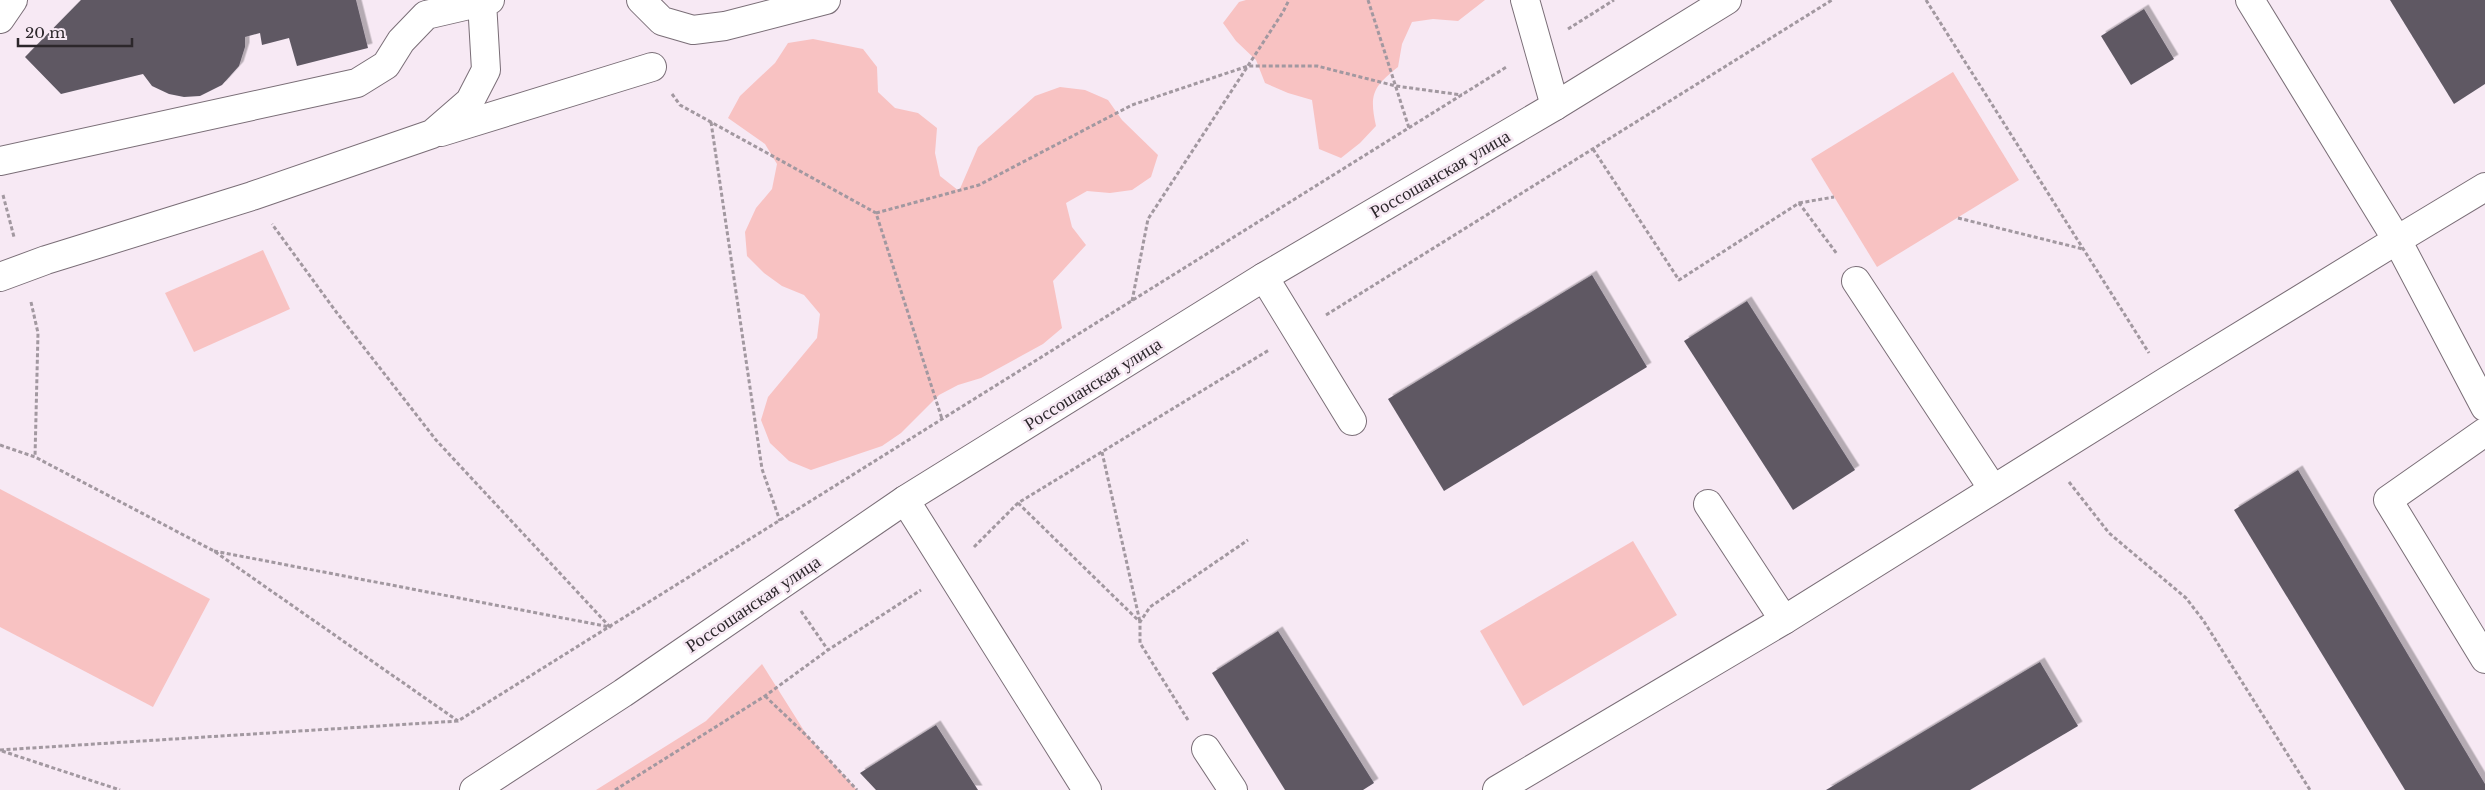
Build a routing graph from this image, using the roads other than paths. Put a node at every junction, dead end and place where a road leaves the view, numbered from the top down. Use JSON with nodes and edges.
{"nodes":[{"id":1,"x":13,"y":0,"type":"edge"},
{"id":2,"x":641,"y":0,"type":"edge"},
{"id":3,"x":826,"y":0,"type":"edge"},
{"id":4,"x":1525,"y":0,"type":"edge"},
{"id":5,"x":1727,"y":0,"type":"edge"},
{"id":6,"x":2250,"y":0,"type":"edge"},
{"id":7,"x":486,"y":1,"type":"edge"},
{"id":8,"x":0,"y":19,"type":"edge"},
{"id":9,"x":652,"y":67,"type":"road end"},
{"id":10,"x":1556,"y":106,"type":"junction"},
{"id":11,"x":432,"y":134,"type":"junction"},
{"id":12,"x":0,"y":161,"type":"edge"},
{"id":13,"x":2485,"y":187,"type":"edge"},
{"id":14,"x":2397,"y":240,"type":"junction"},
{"id":15,"x":11,"y":273,"type":"edge"},
{"id":16,"x":1264,"y":277,"type":"junction"},
{"id":17,"x":1856,"y":281,"type":"road end"},
{"id":18,"x":2485,"y":407,"type":"edge"},
{"id":19,"x":1352,"y":421,"type":"dead end"},
{"id":20,"x":2485,"y":432,"type":"edge"},
{"id":21,"x":1993,"y":489,"type":"junction"},
{"id":22,"x":905,"y":500,"type":"junction"},
{"id":23,"x":1708,"y":504,"type":"dead end"},
{"id":24,"x":1784,"y":620,"type":"junction"},
{"id":25,"x":2485,"y":658,"type":"edge"},
{"id":26,"x":1206,"y":749,"type":"road end"},
{"id":27,"x":474,"y":790,"type":"edge"},
{"id":28,"x":1087,"y":790,"type":"edge"},
{"id":29,"x":1233,"y":790,"type":"edge"},
{"id":30,"x":1497,"y":790,"type":"edge"}],
"edges":[{"from":1,"to":8,"type":"street"},
{"from":2,"to":3,"type":"street"},
{"from":4,"to":10,"type":"street"},
{"from":5,"to":10,"type":"street","name":"Россошанская улица"},
{"from":6,"to":14,"type":"street"},
{"from":7,"to":11,"type":"street"},
{"from":7,"to":12,"type":"street"},
{"from":9,"to":11,"type":"street"},
{"from":10,"to":16,"type":"street","name":"Россошанская улица"},
{"from":11,"to":15,"type":"street"},
{"from":13,"to":14,"type":"street"},
{"from":14,"to":18,"type":"street"},
{"from":14,"to":21,"type":"street"},
{"from":16,"to":19,"type":"street"},
{"from":16,"to":22,"type":"street","name":"Россошанская улица"},
{"from":17,"to":21,"type":"street"},
{"from":20,"to":25,"type":"street"},
{"from":21,"to":24,"type":"street"},
{"from":22,"to":27,"type":"street","name":"Россошанская улица"},
{"from":22,"to":28,"type":"street"},
{"from":23,"to":24,"type":"street"},
{"from":24,"to":30,"type":"street"},
{"from":26,"to":29,"type":"street"}]}
